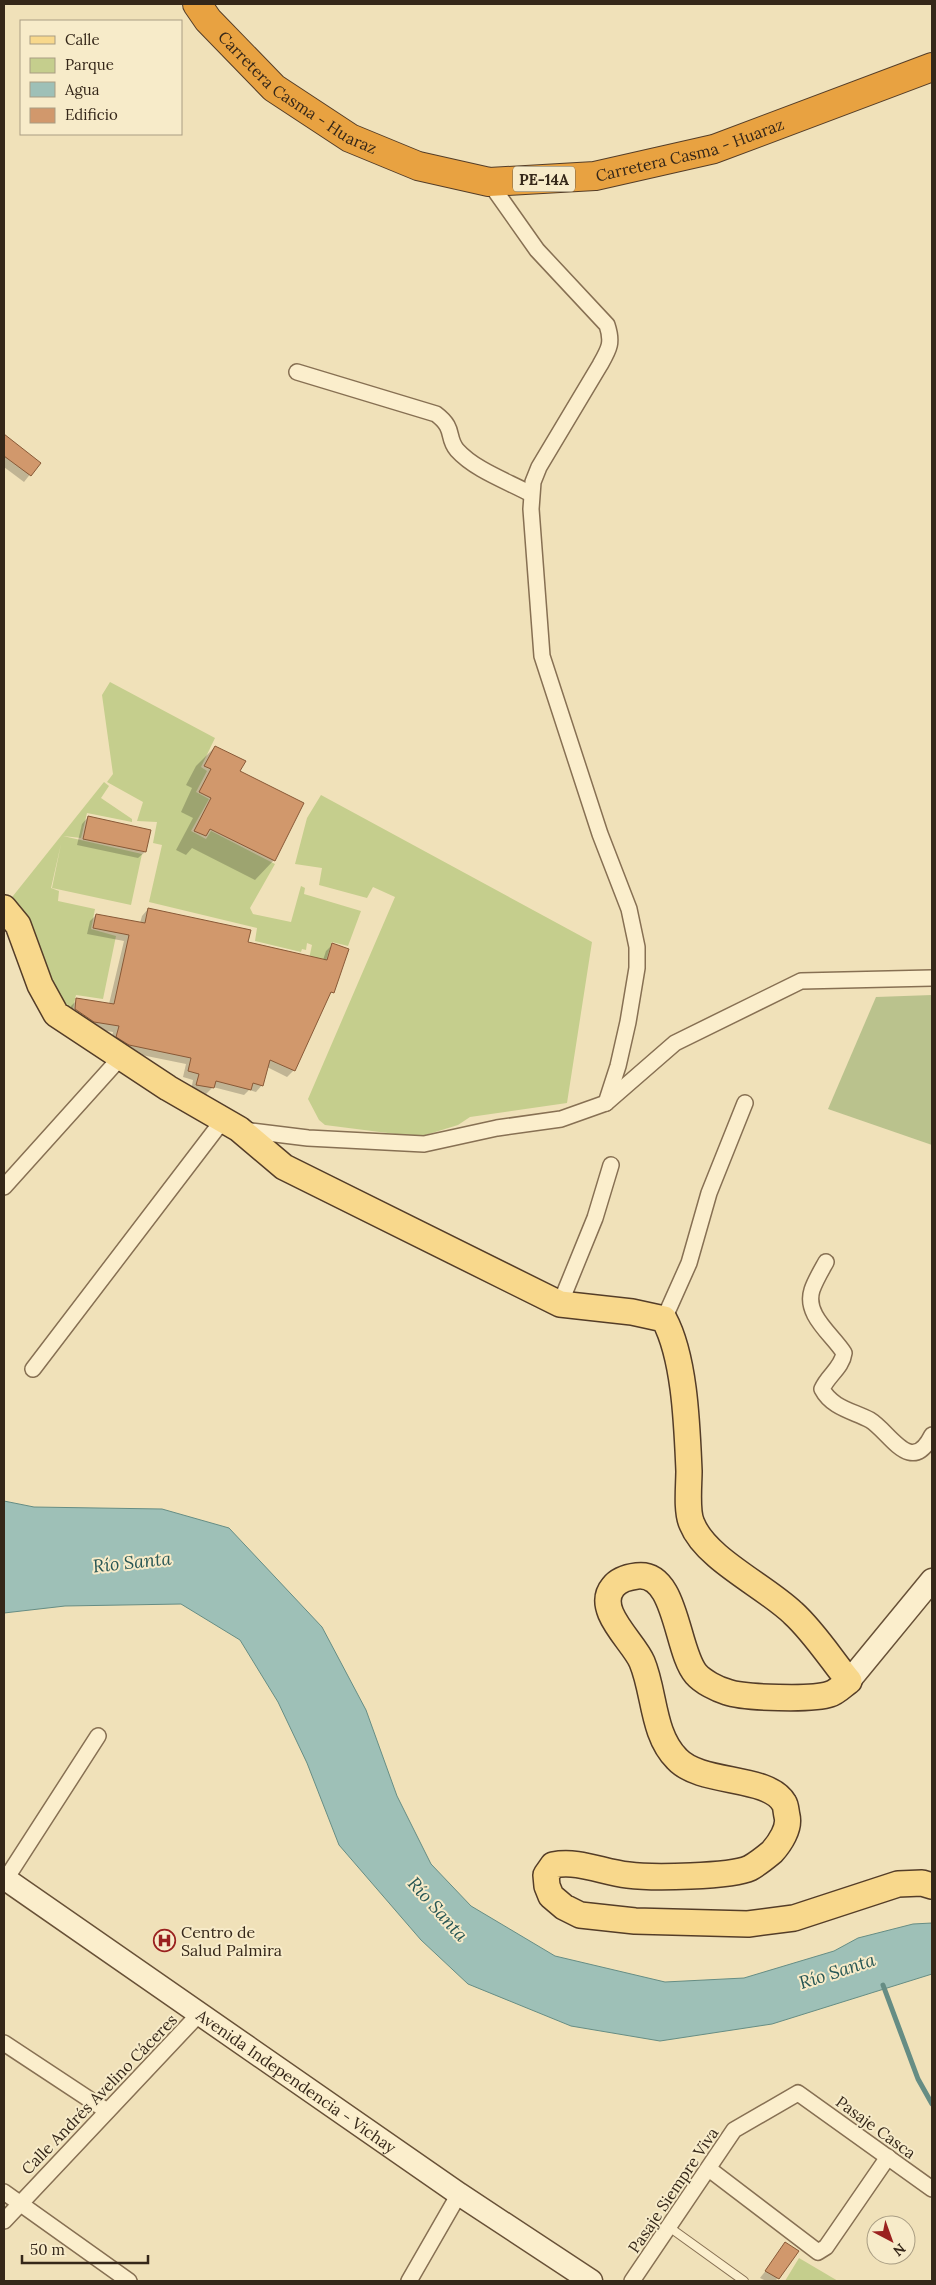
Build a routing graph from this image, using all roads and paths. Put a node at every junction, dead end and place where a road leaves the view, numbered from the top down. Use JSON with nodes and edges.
{"nodes":[{"id":1,"x":197,"y":4,"type":"edge"},
{"id":2,"x":932,"y":67,"type":"edge"},
{"id":3,"x":489,"y":182,"type":"junction"},
{"id":4,"x":297,"y":372,"type":"dead end"},
{"id":5,"x":531,"y":494,"type":"junction"},
{"id":6,"x":7,"y":918,"type":"edge"},
{"id":7,"x":932,"y":978,"type":"edge"},
{"id":8,"x":121,"y":1057,"type":"junction"},
{"id":9,"x":606,"y":1103,"type":"junction"},
{"id":10,"x":745,"y":1103,"type":"dead end"},
{"id":11,"x":231,"y":1125,"type":"junction"},
{"id":12,"x":611,"y":1165,"type":"dead end"},
{"id":13,"x":4,"y":1187,"type":"edge"},
{"id":14,"x":826,"y":1262,"type":"dead end"},
{"id":15,"x":560,"y":1304,"type":"junction"},
{"id":16,"x":664,"y":1319,"type":"junction"},
{"id":17,"x":33,"y":1369,"type":"dead end"},
{"id":18,"x":932,"y":1435,"type":"edge"},
{"id":19,"x":932,"y":1580,"type":"edge"},
{"id":20,"x":849,"y":1681,"type":"junction"},
{"id":21,"x":98,"y":1736,"type":"dead end"},
{"id":22,"x":4,"y":1880,"type":"edge"},
{"id":23,"x":932,"y":1886,"type":"edge"},
{"id":24,"x":200,"y":2014,"type":"junction"},
{"id":25,"x":4,"y":2043,"type":"edge"},
{"id":26,"x":798,"y":2093,"type":"joint"},
{"id":27,"x":107,"y":2111,"type":"junction"},
{"id":28,"x":888,"y":2157,"type":"junction"},
{"id":29,"x":709,"y":2169,"type":"junction"},
{"id":30,"x":932,"y":2189,"type":"edge"},
{"id":31,"x":4,"y":2192,"type":"edge"},
{"id":32,"x":459,"y":2194,"type":"junction"},
{"id":33,"x":20,"y":2203,"type":"junction"},
{"id":34,"x":4,"y":2221,"type":"edge"},
{"id":35,"x":669,"y":2227,"type":"junction"},
{"id":36,"x":129,"y":2281,"type":"edge"},
{"id":37,"x":409,"y":2281,"type":"edge"},
{"id":38,"x":591,"y":2281,"type":"edge"},
{"id":39,"x":632,"y":2281,"type":"edge"},
{"id":40,"x":744,"y":2281,"type":"edge"}],
"edges":[{"from":1,"to":3,"type":"highway","name":"Carretera Casma - Huaraz","number":"PE-14A"},
{"from":2,"to":3,"type":"highway","name":"Carretera Casma - Huaraz","number":"PE-14A"},
{"from":3,"to":5,"type":"street"},
{"from":4,"to":5,"type":"street"},
{"from":5,"to":9,"type":"street"},
{"from":6,"to":8,"type":"main road"},
{"from":7,"to":9,"type":"street"},
{"from":8,"to":11,"type":"main road"},
{"from":8,"to":13,"type":"street"},
{"from":9,"to":11,"type":"street"},
{"from":10,"to":16,"type":"street"},
{"from":11,"to":15,"type":"main road"},
{"from":11,"to":17,"type":"street"},
{"from":12,"to":15,"type":"street"},
{"from":14,"to":18,"type":"street"},
{"from":15,"to":16,"type":"main road"},
{"from":16,"to":20,"type":"main road"},
{"from":19,"to":20,"type":"main road"},
{"from":20,"to":23,"type":"main road"},
{"from":21,"to":22,"type":"street"},
{"from":22,"to":24,"type":"main road","name":"Avenida Independencia - Vichay"},
{"from":24,"to":27,"type":"street","name":"Calle Andrés Avelino Cáceres"},
{"from":24,"to":32,"type":"main road","name":"Avenida Independencia - Vichay"},
{"from":25,"to":27,"type":"street"},
{"from":26,"to":28,"type":"street","name":"Pasaje Casca"},
{"from":26,"to":29,"type":"street","name":"Pasaje Siempre Viva"},
{"from":27,"to":33,"type":"street","name":"Calle Andrés Avelino Cáceres"},
{"from":28,"to":29,"type":"street"},
{"from":28,"to":30,"type":"street","name":"Pasaje Casca"},
{"from":29,"to":35,"type":"street","name":"Pasaje Siempre Viva"},
{"from":31,"to":33,"type":"street"},
{"from":32,"to":37,"type":"street"},
{"from":32,"to":38,"type":"main road","name":"Avenida Independencia - Vichay"},
{"from":33,"to":34,"type":"street","name":"Calle Andrés Avelino Cáceres"},
{"from":33,"to":36,"type":"street"},
{"from":35,"to":39,"type":"street","name":"Pasaje Siempre Viva"},
{"from":35,"to":40,"type":"lane"}]}
